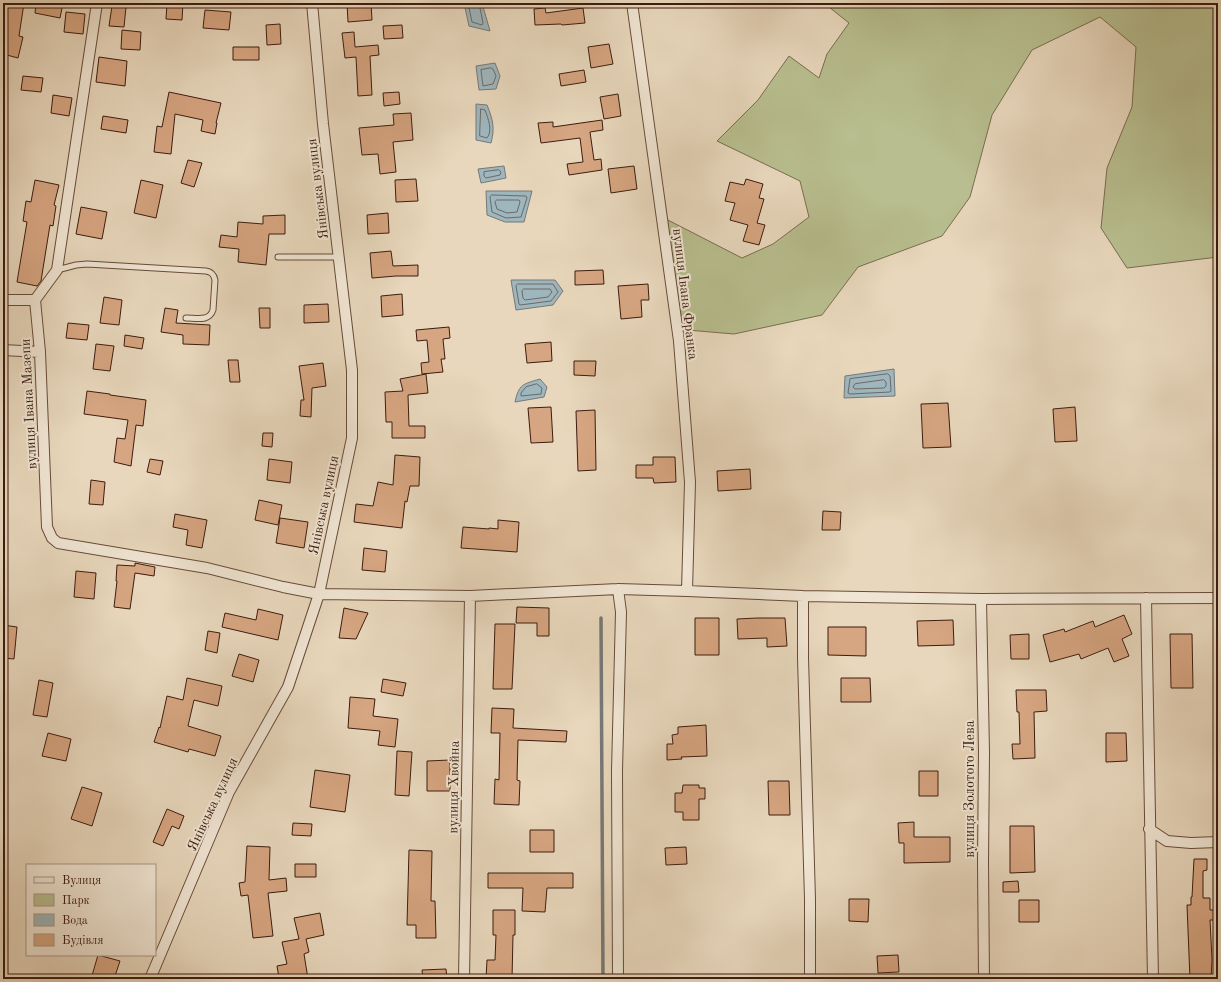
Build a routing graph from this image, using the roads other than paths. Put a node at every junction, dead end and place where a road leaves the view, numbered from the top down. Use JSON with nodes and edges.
{"nodes":[{"id":1,"x":97,"y":3,"type":"edge"},
{"id":2,"x":312,"y":3,"type":"edge"},
{"id":3,"x":632,"y":3,"type":"edge"},
{"id":4,"x":278,"y":257,"type":"dead end"},
{"id":5,"x":339,"y":257,"type":"junction"},
{"id":6,"x":57,"y":270,"type":"junction"},
{"id":7,"x":3,"y":300,"type":"edge"},
{"id":8,"x":35,"y":300,"type":"junction"},
{"id":9,"x":186,"y":318,"type":"dead end"},
{"id":10,"x":3,"y":350,"type":"edge"},
{"id":11,"x":40,"y":352,"type":"junction"},
{"id":12,"x":618,"y":589,"type":"junction"},
{"id":13,"x":687,"y":591,"type":"junction"},
{"id":14,"x":319,"y":594,"type":"junction"},
{"id":15,"x":470,"y":596,"type":"junction"},
{"id":16,"x":803,"y":596,"type":"junction"},
{"id":17,"x":1146,"y":598,"type":"junction"},
{"id":18,"x":1218,"y":598,"type":"edge"},
{"id":19,"x":981,"y":599,"type":"junction"},
{"id":20,"x":3,"y":812,"type":"edge"},
{"id":21,"x":1149,"y":829,"type":"junction"},
{"id":22,"x":3,"y":831,"type":"edge"},
{"id":23,"x":1218,"y":842,"type":"edge"},
{"id":24,"x":150,"y":979,"type":"edge"},
{"id":25,"x":464,"y":979,"type":"edge"},
{"id":26,"x":618,"y":979,"type":"edge"},
{"id":27,"x":810,"y":979,"type":"edge"},
{"id":28,"x":984,"y":979,"type":"edge"},
{"id":29,"x":1153,"y":979,"type":"edge"}],
"edges":[{"from":1,"to":6,"type":"street"},
{"from":2,"to":5,"type":"street","name":"Янівська вулиця"},
{"from":3,"to":13,"type":"street","name":"вулиця Івана Франка"},
{"from":4,"to":5,"type":"lane"},
{"from":5,"to":14,"type":"street","name":"Янівська вулиця"},
{"from":6,"to":8,"type":"street"},
{"from":6,"to":9,"type":"lane"},
{"from":7,"to":8,"type":"street"},
{"from":8,"to":11,"type":"street","name":"вулиця Івана Мазепи"},
{"from":10,"to":11,"type":"street"},
{"from":11,"to":14,"type":"street","name":"вулиця Івана Мазепи"},
{"from":12,"to":13,"type":"street","name":"вулиця Івана Мазепи"},
{"from":12,"to":15,"type":"street","name":"вулиця Івана Мазепи"},
{"from":12,"to":26,"type":"street"},
{"from":13,"to":16,"type":"street","name":"вулиця Івана Мазепи"},
{"from":14,"to":15,"type":"street","name":"вулиця Івана Мазепи"},
{"from":14,"to":24,"type":"street","name":"Янівська вулиця"},
{"from":15,"to":25,"type":"street","name":"вулиця Хвойна"},
{"from":16,"to":19,"type":"street","name":"вулиця Івана Мазепи"},
{"from":16,"to":27,"type":"street"},
{"from":17,"to":18,"type":"street","name":"вулиця Івана Мазепи"},
{"from":17,"to":19,"type":"street","name":"вулиця Івана Мазепи"},
{"from":17,"to":21,"type":"street"},
{"from":19,"to":28,"type":"street","name":"вулиця Золотого Лева"},
{"from":20,"to":22,"type":"lane"},
{"from":21,"to":23,"type":"street"},
{"from":21,"to":29,"type":"street"}]}
